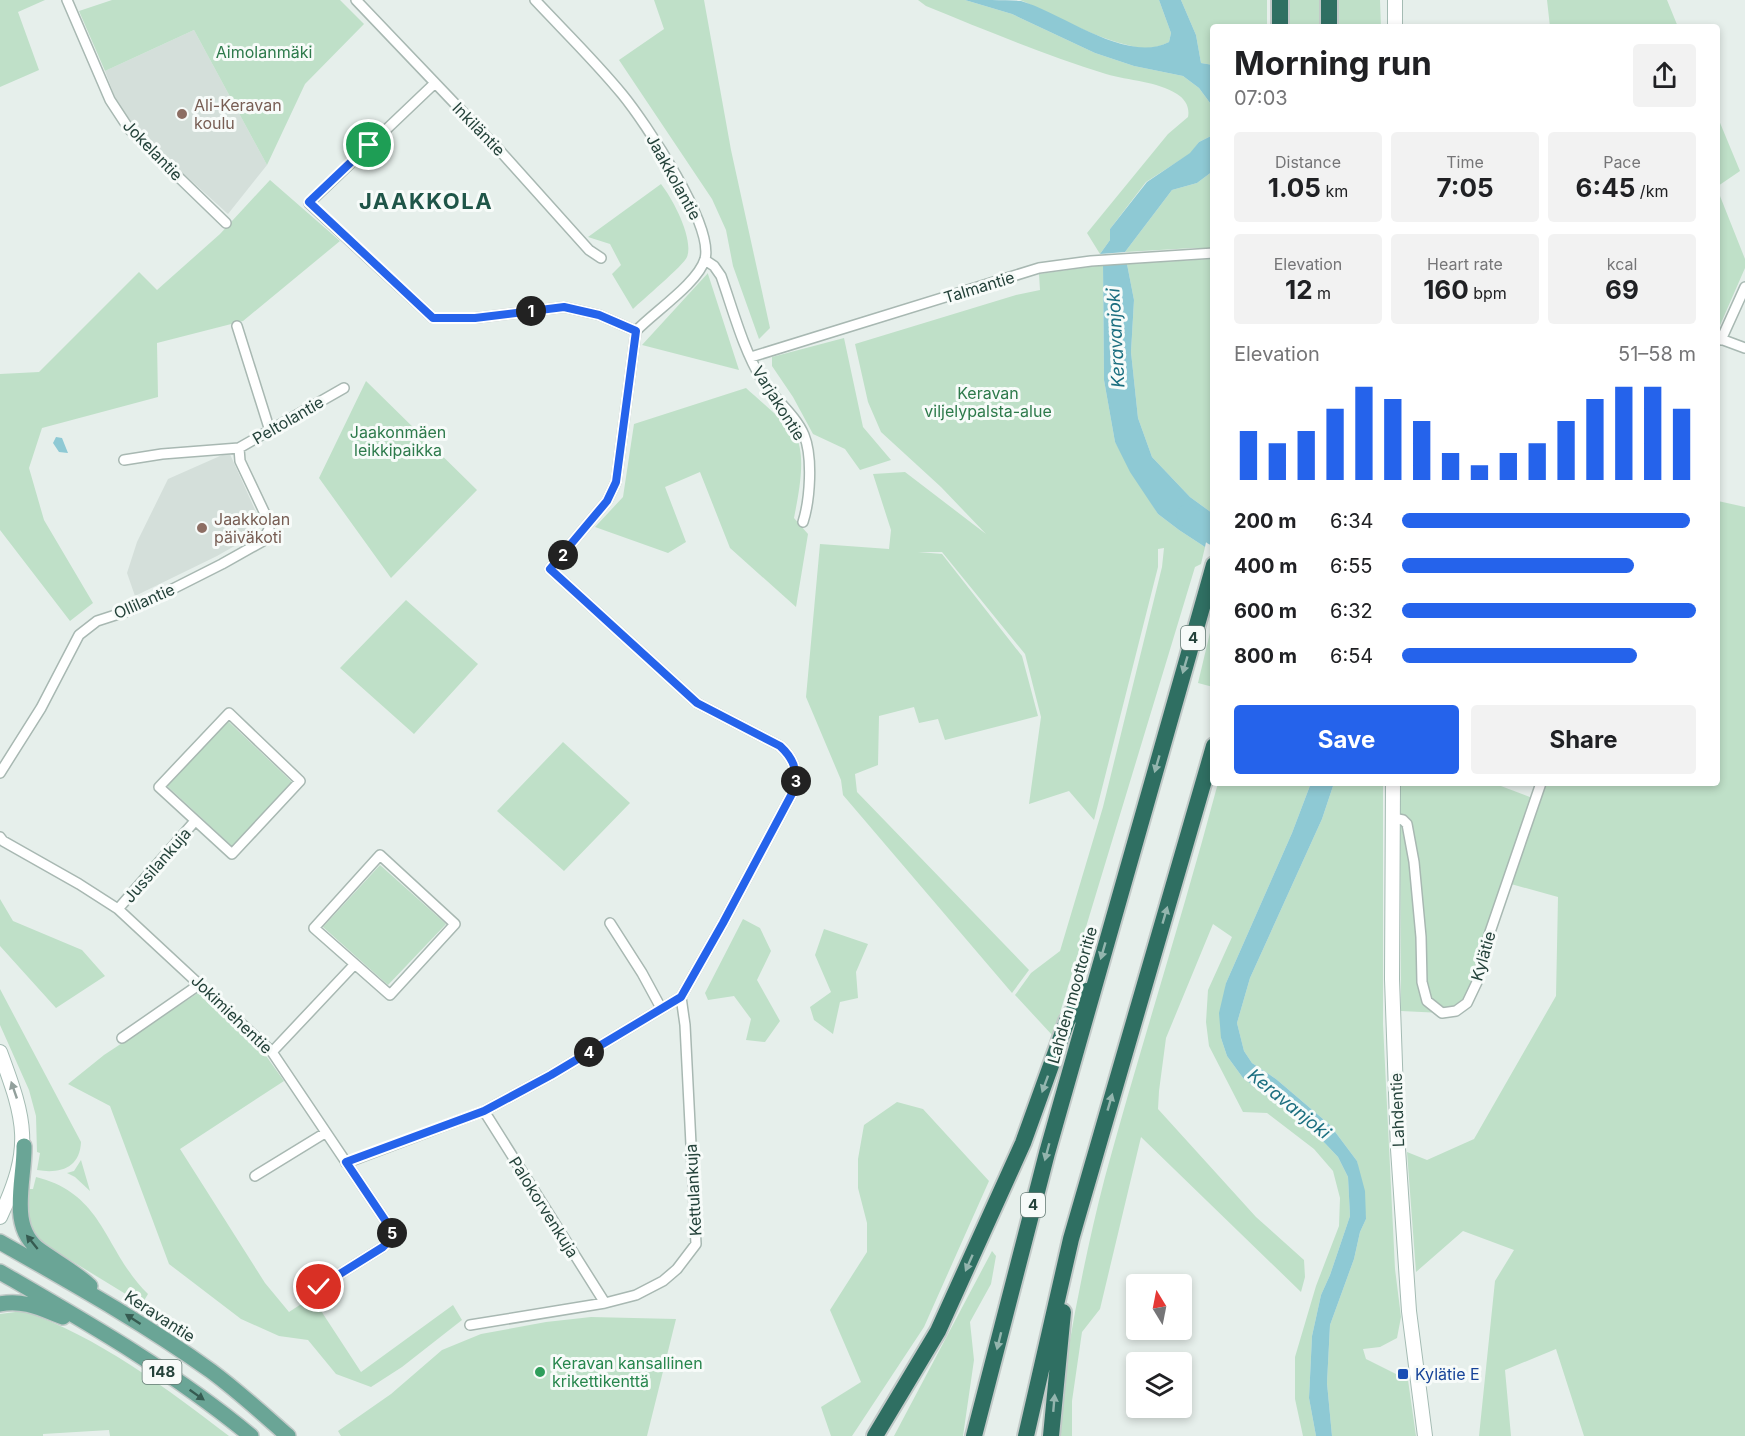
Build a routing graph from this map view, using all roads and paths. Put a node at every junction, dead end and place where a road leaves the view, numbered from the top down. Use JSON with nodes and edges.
{"nodes":[{"id":1,"x":68,"y":0,"type":"edge"},
{"id":2,"x":356,"y":0,"type":"edge"},
{"id":3,"x":535,"y":0,"type":"edge"},
{"id":4,"x":1280,"y":0,"type":"edge"},
{"id":5,"x":1329,"y":0,"type":"edge"},
{"id":6,"x":1395,"y":0,"type":"edge"},
{"id":7,"x":1280,"y":24,"type":"edge"},
{"id":8,"x":1329,"y":24,"type":"edge"},
{"id":9,"x":1395,"y":24,"type":"edge"},
{"id":10,"x":435,"y":83,"type":"junction"},
{"id":11,"x":226,"y":223,"type":"dead end"},
{"id":12,"x":1210,"y":253,"type":"edge"},
{"id":13,"x":601,"y":258,"type":"dead end"},
{"id":14,"x":705,"y":260,"type":"junction"},
{"id":15,"x":1745,"y":287,"type":"edge"},
{"id":16,"x":237,"y":326,"type":"dead end"},
{"id":17,"x":636,"y":331,"type":"junction"},
{"id":18,"x":1720,"y":337,"type":"edge"},
{"id":19,"x":1720,"y":339,"type":"edge"},
{"id":20,"x":1745,"y":348,"type":"edge"},
{"id":21,"x":751,"y":357,"type":"junction"},
{"id":22,"x":344,"y":388,"type":"dead end"},
{"id":23,"x":270,"y":431,"type":"junction"},
{"id":24,"x":239,"y":448,"type":"junction"},
{"id":25,"x":123,"y":460,"type":"dead end"},
{"id":26,"x":803,"y":522,"type":"dead end"},
{"id":27,"x":1210,"y":577,"type":"edge"},
{"id":28,"x":1210,"y":760,"type":"edge"},
{"id":29,"x":0,"y":773,"type":"edge"},
{"id":30,"x":1393,"y":786,"type":"edge"},
{"id":31,"x":1539,"y":786,"type":"edge"},
{"id":32,"x":1393,"y":819,"type":"junction"},
{"id":33,"x":195,"y":821,"type":"junction"},
{"id":34,"x":0,"y":837,"type":"edge"},
{"id":35,"x":118,"y":909,"type":"junction"},
{"id":36,"x":610,"y":923,"type":"dead end"},
{"id":37,"x":354,"y":965,"type":"junction"},
{"id":38,"x":1096,"y":975,"type":"junction"},
{"id":39,"x":200,"y":984,"type":"junction"},
{"id":40,"x":681,"y":997,"type":"junction"},
{"id":41,"x":661,"y":1008,"type":"junction"},
{"id":42,"x":122,"y":1038,"type":"dead end"},
{"id":43,"x":0,"y":1052,"type":"edge"},
{"id":44,"x":272,"y":1052,"type":"junction"},
{"id":45,"x":484,"y":1111,"type":"junction"},
{"id":46,"x":326,"y":1133,"type":"junction"},
{"id":47,"x":24,"y":1146,"type":"junction"},
{"id":48,"x":346,"y":1162,"type":"junction"},
{"id":49,"x":255,"y":1176,"type":"dead end"},
{"id":50,"x":0,"y":1217,"type":"edge"},
{"id":51,"x":1071,"y":1239,"type":"junction"},
{"id":52,"x":0,"y":1242,"type":"edge"},
{"id":53,"x":0,"y":1272,"type":"edge"},
{"id":54,"x":319,"y":1287,"type":"dead end"},
{"id":55,"x":605,"y":1303,"type":"junction"},
{"id":56,"x":0,"y":1304,"type":"edge"},
{"id":57,"x":110,"y":1304,"type":"junction"},
{"id":58,"x":470,"y":1324,"type":"dead end"},
{"id":59,"x":95,"y":1330,"type":"junction"},
{"id":60,"x":251,"y":1436,"type":"edge"},
{"id":61,"x":288,"y":1436,"type":"edge"},
{"id":62,"x":875,"y":1436,"type":"edge"},
{"id":63,"x":974,"y":1436,"type":"edge"},
{"id":64,"x":1026,"y":1436,"type":"edge"},
{"id":65,"x":1051,"y":1436,"type":"edge"},
{"id":66,"x":1425,"y":1436,"type":"edge"}],
"edges":[{"from":1,"to":11,"type":"street","name":"Jokelantie"},
{"from":2,"to":10,"type":"street","name":"Inkiläntie"},
{"from":3,"to":14,"type":"street","name":"Jaakkolantie"},
{"from":4,"to":7,"type":"highway"},
{"from":5,"to":8,"type":"highway"},
{"from":6,"to":9,"type":"main road"},
{"from":10,"to":13,"type":"street","name":"Inkiläntie"},
{"from":10,"to":17,"type":"street"},
{"from":12,"to":21,"type":"street","name":"Talmantie"},
{"from":14,"to":17,"type":"street"},
{"from":14,"to":21,"type":"street","name":"Varjakontie"},
{"from":15,"to":18,"type":"street"},
{"from":16,"to":23,"type":"street"},
{"from":17,"to":40,"type":"street"},
{"from":19,"to":20,"type":"street"},
{"from":21,"to":26,"type":"street","name":"Varjakontie"},
{"from":22,"to":23,"type":"street","name":"Peltolantie"},
{"from":23,"to":24,"type":"street","name":"Peltolantie"},
{"from":24,"to":25,"type":"street","name":"Peltolantie"},
{"from":24,"to":29,"type":"street","name":"Ollilantie"},
{"from":27,"to":38,"type":"highway","name":"Lahden moottoritie","number":"4","one_way":true},
{"from":51,"to":28,"type":"highway","one_way":true},
{"from":30,"to":32,"type":"main road","name":"Lahdentie"},
{"from":31,"to":32,"type":"street","name":"Kylätie"},
{"from":32,"to":66,"type":"main road","name":"Lahdentie"},
{"from":33,"to":33,"type":"street"},
{"from":33,"to":35,"type":"street","name":"Jussilankuja"},
{"from":34,"to":35,"type":"street","name":"Jokimiehentie"},
{"from":35,"to":39,"type":"street","name":"Jokimiehentie"},
{"from":36,"to":41,"type":"street"},
{"from":37,"to":37,"type":"street"},
{"from":37,"to":44,"type":"street"},
{"from":38,"to":62,"type":"highway","one_way":true},
{"from":38,"to":63,"type":"highway","name":"Lahden moottoritie","number":"4","one_way":true},
{"from":39,"to":42,"type":"street"},
{"from":39,"to":44,"type":"street","name":"Jokimiehentie"},
{"from":40,"to":41,"type":"street"},
{"from":40,"to":55,"type":"street","name":"Kettulankuja"},
{"from":41,"to":45,"type":"street"},
{"from":47,"to":43,"type":"main road","one_way":true},
{"from":44,"to":46,"type":"street","name":"Jokimiehentie"},
{"from":45,"to":48,"type":"street"},
{"from":45,"to":55,"type":"street","name":"Palokorvenkuja"},
{"from":46,"to":48,"type":"street","name":"Jokimiehentie"},
{"from":46,"to":49,"type":"street"},
{"from":47,"to":50,"type":"main road"},
{"from":57,"to":47,"type":"main road","one_way":true},
{"from":48,"to":54,"type":"street","name":"Jokimiehentie"},
{"from":51,"to":64,"type":"highway"},
{"from":65,"to":51,"type":"highway","one_way":true},
{"from":52,"to":57,"type":"main road","name":"Keravantie","number":"148"},
{"from":53,"to":59,"type":"main road","number":"148"},
{"from":55,"to":58,"type":"street","name":"Kettulankuja"},
{"from":56,"to":59,"type":"main road"},
{"from":61,"to":57,"type":"main road","name":"Keravantie","number":"148","one_way":true},
{"from":59,"to":60,"type":"main road","number":"148","one_way":true}]}
